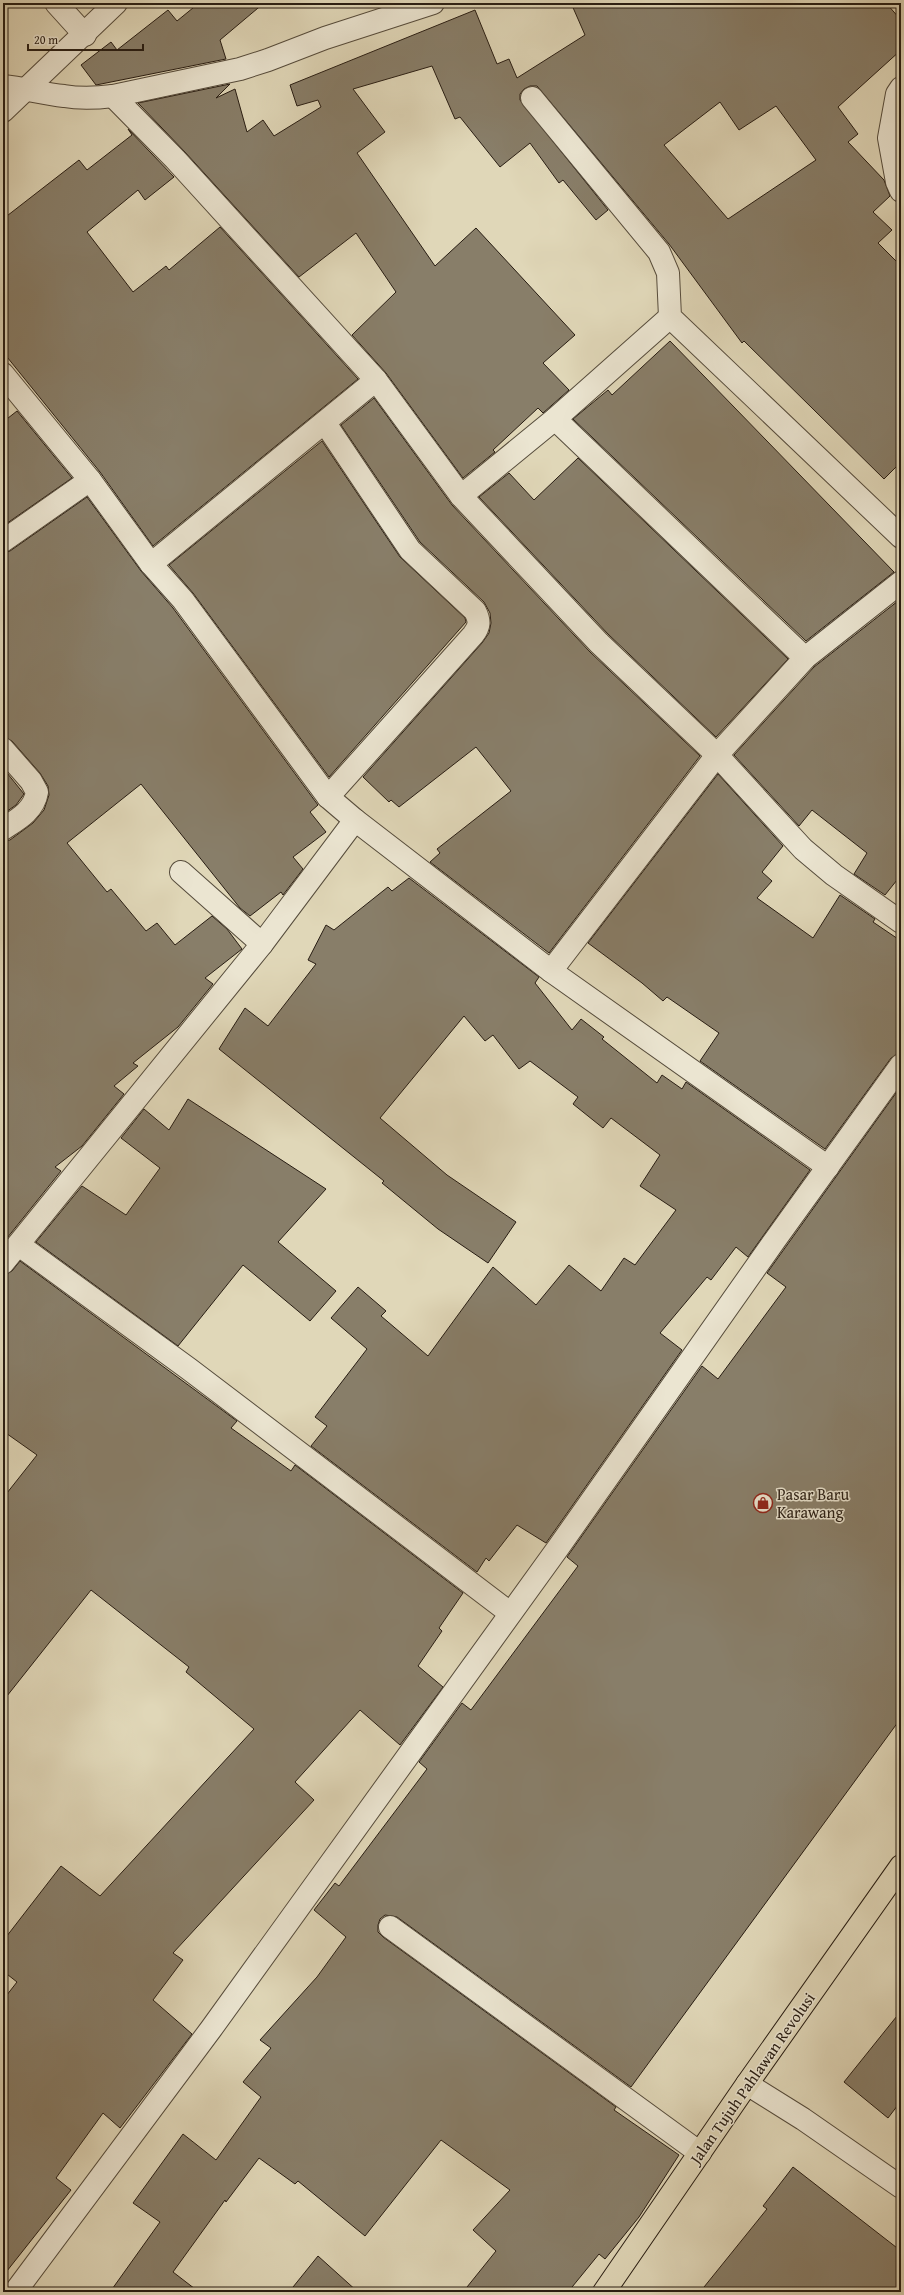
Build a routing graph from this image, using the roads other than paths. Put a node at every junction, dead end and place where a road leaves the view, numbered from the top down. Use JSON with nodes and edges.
{"nodes":[{"id":1,"x":56,"y":3,"type":"edge"},
{"id":2,"x":116,"y":3,"type":"edge"},
{"id":3,"x":433,"y":3,"type":"edge"},
{"id":4,"x":85,"y":35,"type":"junction"},
{"id":5,"x":3,"y":86,"type":"edge"},
{"id":6,"x":27,"y":88,"type":"junction"},
{"id":7,"x":901,"y":88,"type":"edge"},
{"id":8,"x":113,"y":96,"type":"junction"},
{"id":9,"x":532,"y":98,"type":"dead end"},
{"id":10,"x":3,"y":111,"type":"edge"},
{"id":11,"x":901,"y":191,"type":"edge"},
{"id":12,"x":670,"y":317,"type":"junction"},
{"id":13,"x":3,"y":374,"type":"edge"},
{"id":14,"x":376,"y":380,"type":"junction"},
{"id":15,"x":555,"y":419,"type":"junction"},
{"id":16,"x":325,"y":423,"type":"junction"},
{"id":17,"x":90,"y":480,"type":"junction"},
{"id":18,"x":461,"y":496,"type":"junction"},
{"id":19,"x":901,"y":537,"type":"edge"},
{"id":20,"x":3,"y":541,"type":"edge"},
{"id":21,"x":151,"y":564,"type":"junction"},
{"id":22,"x":901,"y":582,"type":"edge"},
{"id":23,"x":805,"y":658,"type":"junction"},
{"id":24,"x":3,"y":749,"type":"edge"},
{"id":25,"x":717,"y":755,"type":"junction"},
{"id":26,"x":328,"y":797,"type":"junction"},
{"id":27,"x":354,"y":820,"type":"junction"},
{"id":28,"x":3,"y":829,"type":"edge"},
{"id":29,"x":181,"y":872,"type":"dead end"},
{"id":30,"x":901,"y":922,"type":"edge"},
{"id":31,"x":262,"y":944,"type":"junction"},
{"id":32,"x":551,"y":971,"type":"junction"},
{"id":33,"x":901,"y":1065,"type":"edge"},
{"id":34,"x":828,"y":1167,"type":"junction"},
{"id":35,"x":19,"y":1245,"type":"junction"},
{"id":36,"x":3,"y":1263,"type":"edge"},
{"id":37,"x":510,"y":1612,"type":"junction"},
{"id":38,"x":901,"y":1866,"type":"edge"},
{"id":39,"x":390,"y":1927,"type":"dead end"},
{"id":40,"x":747,"y":2084,"type":"junction"},
{"id":41,"x":700,"y":2153,"type":"junction"},
{"id":42,"x":901,"y":2187,"type":"edge"},
{"id":43,"x":15,"y":2292,"type":"edge"},
{"id":44,"x":604,"y":2292,"type":"edge"}],
"edges":[{"from":1,"to":4,"type":"street"},
{"from":2,"to":4,"type":"street"},
{"from":3,"to":8,"type":"street"},
{"from":4,"to":6,"type":"street"},
{"from":5,"to":6,"type":"street"},
{"from":6,"to":8,"type":"street"},
{"from":6,"to":10,"type":"street"},
{"from":7,"to":11,"type":"street"},
{"from":8,"to":14,"type":"street"},
{"from":9,"to":12,"type":"street"},
{"from":12,"to":15,"type":"street"},
{"from":12,"to":19,"type":"street"},
{"from":13,"to":17,"type":"street"},
{"from":14,"to":16,"type":"street"},
{"from":14,"to":18,"type":"street"},
{"from":15,"to":18,"type":"street"},
{"from":15,"to":23,"type":"street"},
{"from":16,"to":21,"type":"street"},
{"from":16,"to":26,"type":"street"},
{"from":17,"to":20,"type":"street"},
{"from":17,"to":21,"type":"street"},
{"from":18,"to":25,"type":"street"},
{"from":21,"to":26,"type":"street"},
{"from":22,"to":23,"type":"street"},
{"from":23,"to":25,"type":"street"},
{"from":24,"to":28,"type":"street"},
{"from":25,"to":30,"type":"street"},
{"from":25,"to":32,"type":"street"},
{"from":26,"to":27,"type":"street"},
{"from":27,"to":31,"type":"street"},
{"from":27,"to":32,"type":"street"},
{"from":29,"to":31,"type":"street"},
{"from":31,"to":35,"type":"street"},
{"from":32,"to":34,"type":"street"},
{"from":33,"to":34,"type":"street"},
{"from":34,"to":37,"type":"street"},
{"from":35,"to":36,"type":"street"},
{"from":35,"to":37,"type":"street"},
{"from":37,"to":43,"type":"street"},
{"from":38,"to":40,"type":"main road","name":"Jalan Tujuh Pahlawan Revolusi"},
{"from":39,"to":41,"type":"street"},
{"from":40,"to":41,"type":"main road","name":"Jalan Tujuh Pahlawan Revolusi"},
{"from":40,"to":42,"type":"street"},
{"from":41,"to":44,"type":"main road","name":"Jalan Tujuh Pahlawan Revolusi"}]}
